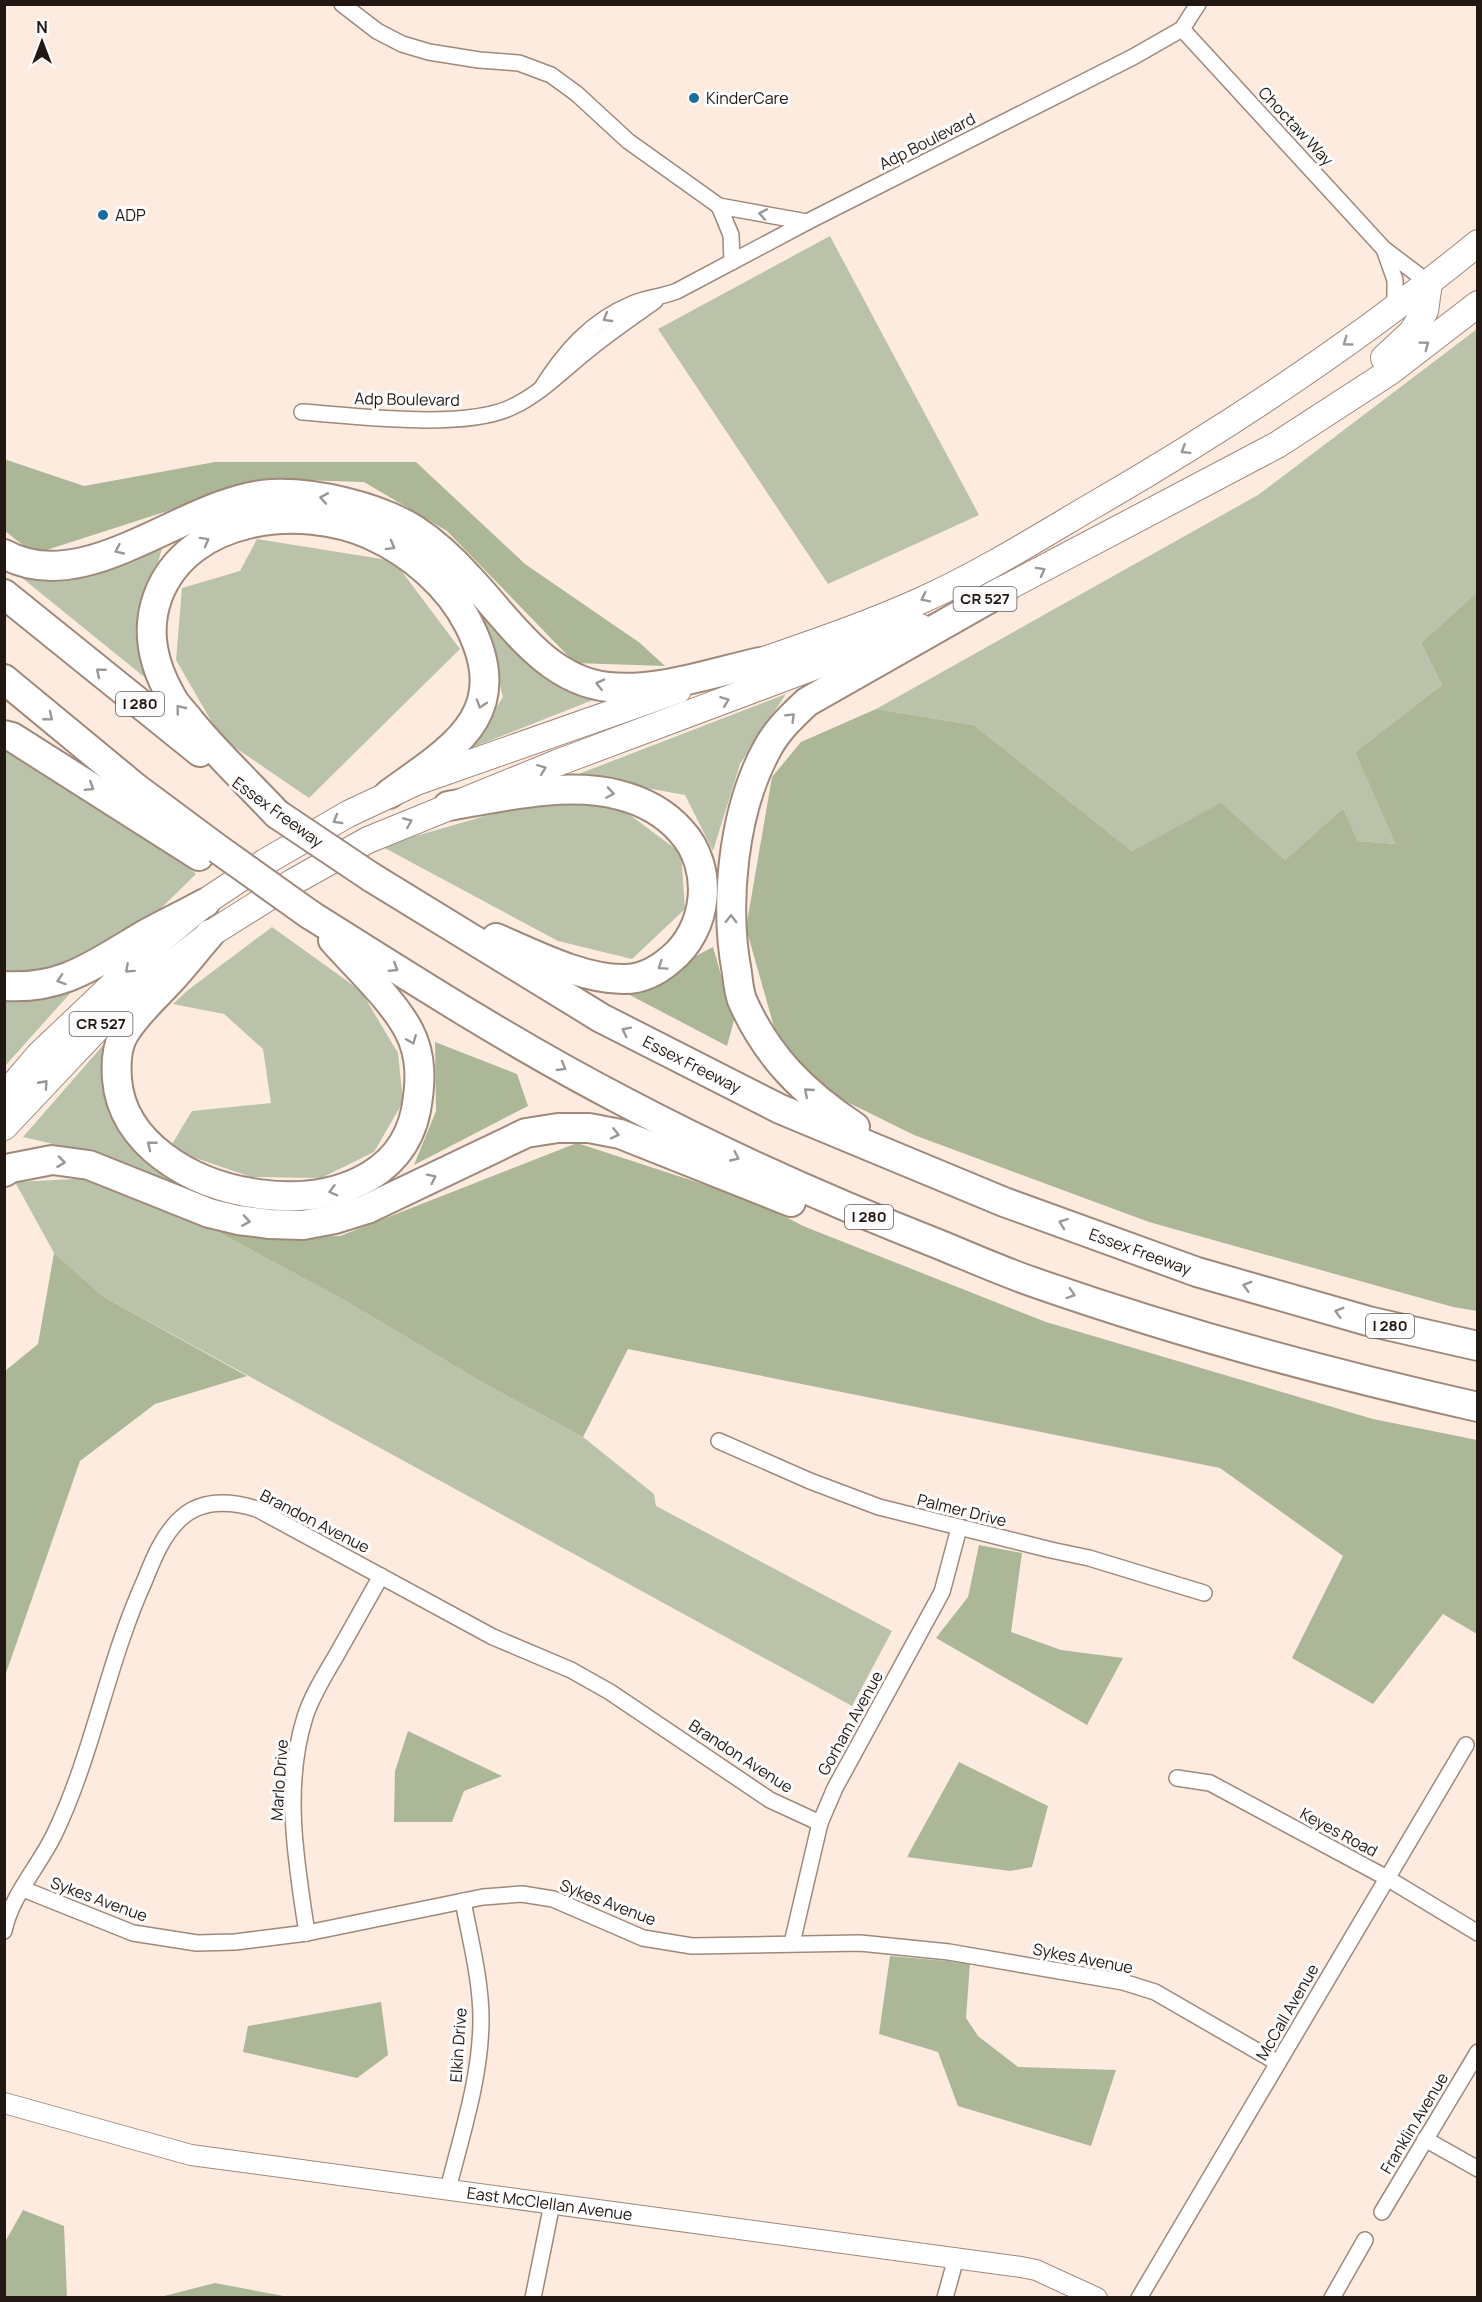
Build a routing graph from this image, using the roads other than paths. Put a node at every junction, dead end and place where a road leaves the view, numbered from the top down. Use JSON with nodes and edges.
{"nodes":[{"id":1,"x":342,"y":4,"type":"edge"},
{"id":2,"x":1198,"y":4,"type":"edge"},
{"id":3,"x":1182,"y":29,"type":"junction"},
{"id":4,"x":719,"y":206,"type":"junction"},
{"id":5,"x":807,"y":222,"type":"junction"},
{"id":6,"x":1478,"y":243,"type":"edge"},
{"id":7,"x":1384,"y":249,"type":"junction"},
{"id":8,"x":732,"y":262,"type":"junction"},
{"id":9,"x":1429,"y":283,"type":"junction"},
{"id":10,"x":661,"y":297,"type":"junction"},
{"id":11,"x":1478,"y":304,"type":"edge"},
{"id":12,"x":1395,"y":308,"type":"junction"},
{"id":13,"x":541,"y":389,"type":"junction"},
{"id":14,"x":302,"y":412,"type":"dead end"},
{"id":15,"x":1207,"y":482,"type":"junction"},
{"id":16,"x":4,"y":554,"type":"edge"},
{"id":17,"x":1004,"y":591,"type":"junction"},
{"id":18,"x":4,"y":594,"type":"edge"},
{"id":19,"x":760,"y":662,"type":"junction"},
{"id":20,"x":4,"y":679,"type":"edge"},
{"id":21,"x":4,"y":735,"type":"edge"},
{"id":22,"x":389,"y":794,"type":"junction"},
{"id":23,"x":448,"y":806,"type":"junction"},
{"id":24,"x":277,"y":814,"type":"junction"},
{"id":25,"x":211,"y":854,"type":"junction"},
{"id":26,"x":407,"y":901,"type":"junction"},
{"id":27,"x":205,"y":903,"type":"junction"},
{"id":28,"x":309,"y":914,"type":"junction"},
{"id":29,"x":210,"y":934,"type":"junction"},
{"id":30,"x":4,"y":986,"type":"edge"},
{"id":31,"x":4,"y":1096,"type":"edge"},
{"id":32,"x":4,"y":1127,"type":"edge"},
{"id":33,"x":4,"y":1172,"type":"edge"},
{"id":34,"x":1004,"y":1202,"type":"junction"},
{"id":35,"x":1031,"y":1281,"type":"junction"},
{"id":36,"x":1478,"y":1346,"type":"edge"},
{"id":37,"x":1478,"y":1407,"type":"edge"},
{"id":38,"x":718,"y":1441,"type":"dead end"},
{"id":39,"x":959,"y":1528,"type":"junction"},
{"id":40,"x":381,"y":1576,"type":"junction"},
{"id":41,"x":1204,"y":1593,"type":"dead end"},
{"id":42,"x":1466,"y":1744,"type":"dead end"},
{"id":43,"x":1177,"y":1778,"type":"dead end"},
{"id":44,"x":820,"y":1822,"type":"junction"},
{"id":45,"x":1387,"y":1878,"type":"junction"},
{"id":46,"x":23,"y":1889,"type":"junction"},
{"id":47,"x":463,"y":1901,"type":"junction"},
{"id":48,"x":4,"y":1931,"type":"edge"},
{"id":49,"x":307,"y":1933,"type":"junction"},
{"id":50,"x":1478,"y":1933,"type":"edge"},
{"id":51,"x":792,"y":1943,"type":"junction"},
{"id":52,"x":1478,"y":2052,"type":"edge"},
{"id":53,"x":1278,"y":2063,"type":"junction"},
{"id":54,"x":4,"y":2103,"type":"edge"},
{"id":55,"x":1425,"y":2139,"type":"junction"},
{"id":56,"x":1478,"y":2169,"type":"edge"},
{"id":57,"x":448,"y":2190,"type":"junction"},
{"id":58,"x":552,"y":2204,"type":"junction"},
{"id":59,"x":1382,"y":2212,"type":"dead end"},
{"id":60,"x":1365,"y":2240,"type":"dead end"},
{"id":61,"x":956,"y":2258,"type":"junction"},
{"id":62,"x":533,"y":2298,"type":"edge"},
{"id":63,"x":945,"y":2298,"type":"edge"},
{"id":64,"x":1097,"y":2298,"type":"edge"},
{"id":65,"x":1139,"y":2298,"type":"edge"},
{"id":66,"x":1332,"y":2298,"type":"edge"}],
"edges":[{"from":1,"to":4,"type":"street"},
{"from":2,"to":3,"type":"street","name":"Adp Boulevard"},
{"from":3,"to":5,"type":"street","name":"Adp Boulevard"},
{"from":3,"to":7,"type":"street","name":"Choctaw Way"},
{"from":5,"to":4,"type":"street","one_way":true},
{"from":4,"to":8,"type":"street"},
{"from":5,"to":8,"type":"street","name":"Adp Boulevard"},
{"from":6,"to":9,"type":"main road","number":"CR 527"},
{"from":7,"to":9,"type":"street","name":"Choctaw Way"},
{"from":7,"to":12,"type":"street","name":"Choctaw Way"},
{"from":8,"to":10,"type":"street","name":"Adp Boulevard"},
{"from":9,"to":12,"type":"main road","number":"CR 527"},
{"from":9,"to":15,"type":"main road"},
{"from":10,"to":13,"type":"street","name":"Adp Boulevard"},
{"from":10,"to":13,"type":"street","name":"Adp Boulevard","one_way":true},
{"from":15,"to":11,"type":"main road","number":"CR 527","one_way":true},
{"from":12,"to":19,"type":"main road","number":"CR 527","one_way":true},
{"from":13,"to":14,"type":"street","name":"Adp Boulevard"},
{"from":17,"to":15,"type":"main road","number":"CR 527","one_way":true},
{"from":19,"to":16,"type":"highway","one_way":true},
{"from":23,"to":17,"type":"main road","number":"CR 527","one_way":true},
{"from":34,"to":17,"type":"highway","one_way":true},
{"from":24,"to":18,"type":"highway","name":"Essex Freeway","number":"I 280","one_way":true},
{"from":19,"to":22,"type":"main road","number":"CR 527"},
{"from":20,"to":25,"type":"highway","number":"I 280","one_way":true},
{"from":21,"to":25,"type":"highway","one_way":true},
{"from":24,"to":22,"type":"highway","one_way":true},
{"from":22,"to":27,"type":"main road","number":"CR 527","one_way":true},
{"from":23,"to":26,"type":"highway","one_way":true},
{"from":29,"to":23,"type":"main road","number":"CR 527","one_way":true},
{"from":24,"to":26,"type":"highway","name":"Essex Freeway","number":"I 280","bridge":true},
{"from":25,"to":28,"type":"highway","number":"I 280","bridge":true},
{"from":34,"to":26,"type":"highway","name":"Essex Freeway","number":"I 280","one_way":true},
{"from":27,"to":30,"type":"highway","one_way":true},
{"from":27,"to":31,"type":"main road","number":"CR 527","one_way":true},
{"from":28,"to":29,"type":"highway","one_way":true},
{"from":28,"to":35,"type":"highway","number":"I 280","one_way":true},
{"from":32,"to":29,"type":"main road","number":"CR 527","one_way":true},
{"from":33,"to":35,"type":"highway","one_way":true},
{"from":36,"to":34,"type":"highway","name":"Essex Freeway","number":"I 280","one_way":true},
{"from":35,"to":37,"type":"highway","number":"I 280","one_way":true},
{"from":38,"to":39,"type":"street","name":"Palmer Drive"},
{"from":39,"to":41,"type":"street","name":"Palmer Drive"},
{"from":39,"to":44,"type":"street","name":"Gorham Avenue"},
{"from":40,"to":44,"type":"street","name":"Brandon Avenue"},
{"from":40,"to":46,"type":"street","name":"Brandon Avenue"},
{"from":40,"to":49,"type":"street","name":"Marlo Drive"},
{"from":42,"to":45,"type":"street","name":"McCall Avenue"},
{"from":43,"to":45,"type":"street","name":"Keyes Road"},
{"from":44,"to":51,"type":"street","name":"Gorham Avenue"},
{"from":45,"to":50,"type":"street","name":"Keyes Road"},
{"from":45,"to":53,"type":"street","name":"McCall Avenue"},
{"from":46,"to":48,"type":"street","name":"Brandon Avenue"},
{"from":46,"to":49,"type":"street","name":"Sykes Avenue"},
{"from":47,"to":49,"type":"street","name":"Sykes Avenue"},
{"from":47,"to":51,"type":"street","name":"Sykes Avenue"},
{"from":47,"to":57,"type":"street","name":"Elkin Drive"},
{"from":51,"to":53,"type":"street","name":"Sykes Avenue"},
{"from":52,"to":55,"type":"street","name":"Franklin Avenue"},
{"from":53,"to":65,"type":"street","name":"McCall Avenue"},
{"from":54,"to":57,"type":"street","name":"East McClellan Avenue"},
{"from":55,"to":56,"type":"street"},
{"from":55,"to":59,"type":"street","name":"Franklin Avenue"},
{"from":57,"to":58,"type":"street","name":"East McClellan Avenue"},
{"from":58,"to":61,"type":"street","name":"East McClellan Avenue"},
{"from":58,"to":62,"type":"street"},
{"from":60,"to":66,"type":"street"},
{"from":61,"to":63,"type":"street"},
{"from":61,"to":64,"type":"street","name":"East McClellan Avenue"}]}
